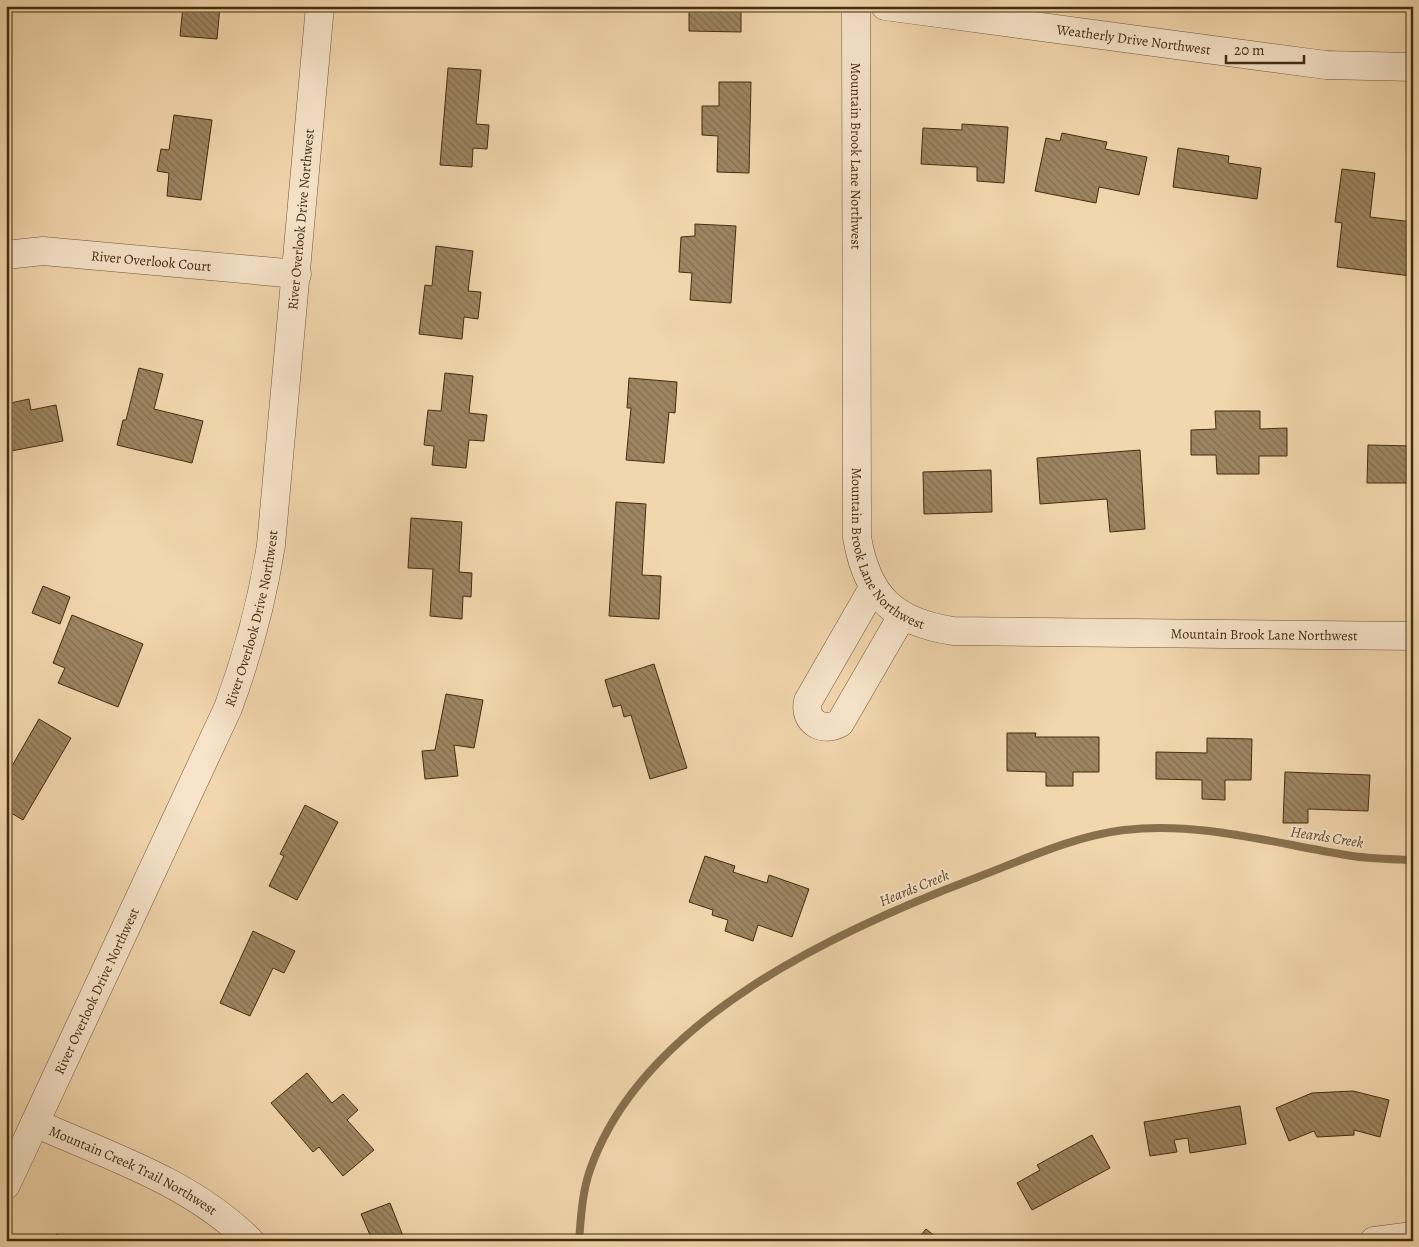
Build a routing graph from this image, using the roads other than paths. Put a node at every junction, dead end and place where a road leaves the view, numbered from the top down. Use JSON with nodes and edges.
{"nodes":[{"id":1,"x":320,"y":6,"type":"edge"},
{"id":2,"x":856,"y":6,"type":"edge"},
{"id":3,"x":885,"y":6,"type":"edge"},
{"id":4,"x":1413,"y":67,"type":"edge"},
{"id":5,"x":6,"y":256,"type":"edge"},
{"id":6,"x":297,"y":274,"type":"junction"},
{"id":7,"x":873,"y":588,"type":"junction"},
{"id":8,"x":902,"y":616,"type":"junction"},
{"id":9,"x":1413,"y":636,"type":"edge"},
{"id":10,"x":35,"y":1123,"type":"junction"},
{"id":11,"x":6,"y":1185,"type":"edge"},
{"id":12,"x":1413,"y":1236,"type":"edge"},
{"id":13,"x":250,"y":1241,"type":"edge"},
{"id":14,"x":1374,"y":1241,"type":"edge"}],
"edges":[{"from":1,"to":6,"type":"street","name":"River Overlook Drive Northwest"},
{"from":2,"to":7,"type":"street","name":"Mountain Brook Lane Northwest"},
{"from":3,"to":4,"type":"street","name":"Weatherly Drive Northwest"},
{"from":5,"to":6,"type":"street","name":"River Overlook Court"},
{"from":6,"to":10,"type":"street","name":"River Overlook Drive Northwest"},
{"from":7,"to":8,"type":"street","name":"Mountain Brook Lane Northwest"},
{"from":7,"to":8,"type":"street"},
{"from":8,"to":9,"type":"street","name":"Mountain Brook Lane Northwest"},
{"from":10,"to":11,"type":"street","name":"River Overlook Drive Northwest"},
{"from":10,"to":13,"type":"street","name":"Mountain Creek Trail Northwest"},
{"from":12,"to":14,"type":"street"}]}
